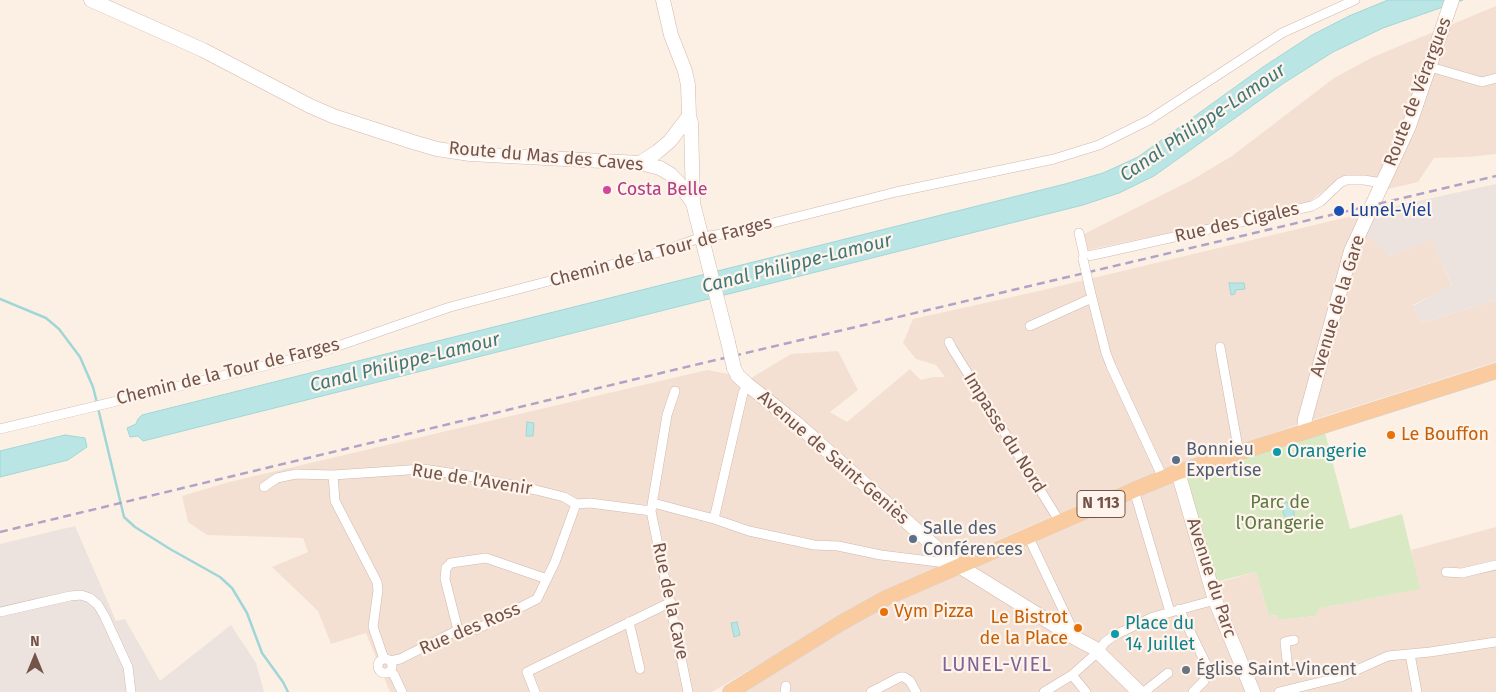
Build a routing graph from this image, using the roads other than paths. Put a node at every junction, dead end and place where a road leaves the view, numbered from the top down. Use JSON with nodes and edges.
{"nodes":[{"id":1,"x":91,"y":0,"type":"edge"},
{"id":2,"x":663,"y":0,"type":"edge"},
{"id":3,"x":1355,"y":0,"type":"edge"},
{"id":4,"x":1448,"y":11,"type":"edge"},
{"id":5,"x":1430,"y":67,"type":"junction"},
{"id":6,"x":1496,"y":78,"type":"edge"},
{"id":7,"x":689,"y":116,"type":"junction"},
{"id":8,"x":657,"y":152,"type":"junction"},
{"id":9,"x":692,"y":160,"type":"junction"},
{"id":10,"x":640,"y":163,"type":"junction"},
{"id":11,"x":665,"y":171,"type":"junction"},
{"id":12,"x":1382,"y":183,"type":"junction"},
{"id":13,"x":693,"y":203,"type":"junction"},
{"id":14,"x":1079,"y":233,"type":"dead end"},
{"id":15,"x":702,"y":237,"type":"junction"},
{"id":16,"x":1084,"y":257,"type":"junction"},
{"id":17,"x":1091,"y":294,"type":"junction"},
{"id":18,"x":1030,"y":326,"type":"dead end"},
{"id":19,"x":950,"y":342,"type":"dead end"},
{"id":20,"x":1220,"y":347,"type":"dead end"},
{"id":21,"x":1496,"y":371,"type":"edge"},
{"id":22,"x":748,"y":385,"type":"junction"},
{"id":23,"x":675,"y":391,"type":"dead end"},
{"id":24,"x":0,"y":430,"type":"edge"},
{"id":25,"x":1304,"y":432,"type":"junction"},
{"id":26,"x":1238,"y":453,"type":"junction"},
{"id":27,"x":1178,"y":472,"type":"junction"},
{"id":28,"x":333,"y":475,"type":"junction"},
{"id":29,"x":1163,"y":478,"type":"junction"},
{"id":30,"x":264,"y":487,"type":"dead end"},
{"id":31,"x":1134,"y":490,"type":"junction"},
{"id":32,"x":576,"y":504,"type":"junction"},
{"id":33,"x":652,"y":507,"type":"junction"},
{"id":34,"x":714,"y":519,"type":"junction"},
{"id":35,"x":1060,"y":522,"type":"junction"},
{"id":36,"x":1028,"y":536,"type":"junction"},
{"id":37,"x":1496,"y":565,"type":"edge"},
{"id":38,"x":958,"y":566,"type":"junction"},
{"id":39,"x":1446,"y":572,"type":"dead end"},
{"id":40,"x":547,"y":579,"type":"junction"},
{"id":41,"x":1215,"y":600,"type":"junction"},
{"id":42,"x":671,"y":602,"type":"junction"},
{"id":43,"x":1174,"y":611,"type":"junction"},
{"id":44,"x":0,"y":612,"type":"edge"},
{"id":45,"x":629,"y":622,"type":"junction"},
{"id":46,"x":458,"y":630,"type":"junction"},
{"id":47,"x":1077,"y":639,"type":"junction"},
{"id":48,"x":1294,"y":640,"type":"dead end"},
{"id":49,"x":1496,"y":642,"type":"edge"},
{"id":50,"x":1099,"y":651,"type":"junction"},
{"id":51,"x":1410,"y":654,"type":"junction"},
{"id":52,"x":388,"y":664,"type":"junction"},
{"id":53,"x":640,"y":669,"type":"dead end"},
{"id":54,"x":1288,"y":669,"type":"dead end"},
{"id":55,"x":1168,"y":673,"type":"dead end"},
{"id":56,"x":1072,"y":676,"type":"junction"},
{"id":57,"x":1251,"y":688,"type":"edge"},
{"id":58,"x":1281,"y":691,"type":"edge"},
{"id":59,"x":131,"y":692,"type":"edge"},
{"id":60,"x":402,"y":692,"type":"edge"},
{"id":61,"x":535,"y":692,"type":"edge"},
{"id":62,"x":688,"y":692,"type":"edge"},
{"id":63,"x":730,"y":692,"type":"edge"},
{"id":64,"x":871,"y":692,"type":"edge"},
{"id":65,"x":916,"y":692,"type":"edge"},
{"id":66,"x":1044,"y":692,"type":"edge"},
{"id":67,"x":1086,"y":692,"type":"edge"},
{"id":68,"x":1139,"y":692,"type":"edge"},
{"id":69,"x":1144,"y":692,"type":"edge"},
{"id":70,"x":1193,"y":692,"type":"edge"},
{"id":71,"x":1416,"y":692,"type":"edge"}],
"edges":[{"from":1,"to":10,"type":"street","name":"Route du Mas des Caves"},
{"from":2,"to":7,"type":"street"},
{"from":3,"to":15,"type":"street","name":"Chemin de la Tour de Farges"},
{"from":4,"to":5,"type":"street","name":"Route de Vérargues"},
{"from":5,"to":6,"type":"street"},
{"from":5,"to":12,"type":"street","name":"Route de Vérargues"},
{"from":7,"to":8,"type":"street"},
{"from":7,"to":9,"type":"street"},
{"from":8,"to":10,"type":"street"},
{"from":8,"to":11,"type":"street"},
{"from":9,"to":11,"type":"street"},
{"from":9,"to":13,"type":"street"},
{"from":10,"to":11,"type":"street","name":"Route du Mas des Caves"},
{"from":11,"to":13,"type":"street"},
{"from":12,"to":16,"type":"street","name":"Rue des Cigales"},
{"from":12,"to":25,"type":"street","name":"Avenue de la Gare"},
{"from":13,"to":15,"type":"street"},
{"from":14,"to":16,"type":"street"},
{"from":15,"to":22,"type":"street","name":"Avenue de Saint-Geniès","bridge":true},
{"from":15,"to":24,"type":"street","name":"Chemin de la Tour de Farges"},
{"from":16,"to":17,"type":"street","bridge":true},
{"from":17,"to":18,"type":"street"},
{"from":17,"to":29,"type":"street"},
{"from":19,"to":35,"type":"street","name":"Impasse du Nord"},
{"from":20,"to":26,"type":"street"},
{"from":21,"to":25,"type":"main road","number":"N 113"},
{"from":22,"to":34,"type":"street"},
{"from":22,"to":38,"type":"street","name":"Avenue de Saint-Geniès"},
{"from":23,"to":33,"type":"street"},
{"from":25,"to":26,"type":"main road","number":"N 113"},
{"from":26,"to":27,"type":"main road","number":"N 113"},
{"from":27,"to":29,"type":"main road","number":"N 113"},
{"from":27,"to":41,"type":"street","name":"Avenue du Parc"},
{"from":28,"to":30,"type":"street","name":"Rue de l'Avenir"},
{"from":28,"to":32,"type":"street","name":"Rue de l'Avenir"},
{"from":28,"to":52,"type":"street"},
{"from":29,"to":31,"type":"main road","number":"N 113"},
{"from":31,"to":35,"type":"main road","number":"N 113"},
{"from":31,"to":43,"type":"street"},
{"from":32,"to":33,"type":"street","name":"Rue de l'Avenir"},
{"from":32,"to":40,"type":"street","name":"Rue des Ross"},
{"from":33,"to":34,"type":"street","name":"Rue de l'Avenir"},
{"from":33,"to":42,"type":"street","name":"Rue de la Cave"},
{"from":34,"to":38,"type":"street","name":"Rue de l'Avenir"},
{"from":35,"to":36,"type":"main road","number":"N 113"},
{"from":36,"to":38,"type":"main road","number":"N 113"},
{"from":36,"to":47,"type":"street"},
{"from":37,"to":39,"type":"street"},
{"from":38,"to":47,"type":"street","name":"Avenue de Saint-Geniès"},
{"from":38,"to":63,"type":"main road","number":"N 113"},
{"from":40,"to":46,"type":"street","name":"Rue des Ross"},
{"from":40,"to":46,"type":"street"},
{"from":41,"to":43,"type":"street"},
{"from":41,"to":57,"type":"street","name":"Avenue du Parc"},
{"from":42,"to":45,"type":"street"},
{"from":42,"to":62,"type":"street","name":"Rue de la Cave"},
{"from":43,"to":50,"type":"street"},
{"from":43,"to":70,"type":"street"},
{"from":44,"to":59,"type":"street"},
{"from":45,"to":53,"type":"street"},
{"from":45,"to":61,"type":"street"},
{"from":46,"to":52,"type":"street","name":"Rue des Ross"},
{"from":47,"to":50,"type":"street"},
{"from":48,"to":54,"type":"street"},
{"from":49,"to":51,"type":"street"},
{"from":50,"to":56,"type":"street"},
{"from":50,"to":68,"type":"street"},
{"from":51,"to":58,"type":"street"},
{"from":51,"to":71,"type":"street"},
{"from":52,"to":60,"type":"street"},
{"from":55,"to":69,"type":"street"},
{"from":56,"to":66,"type":"street"},
{"from":56,"to":67,"type":"street"},
{"from":64,"to":65,"type":"street"}]}
